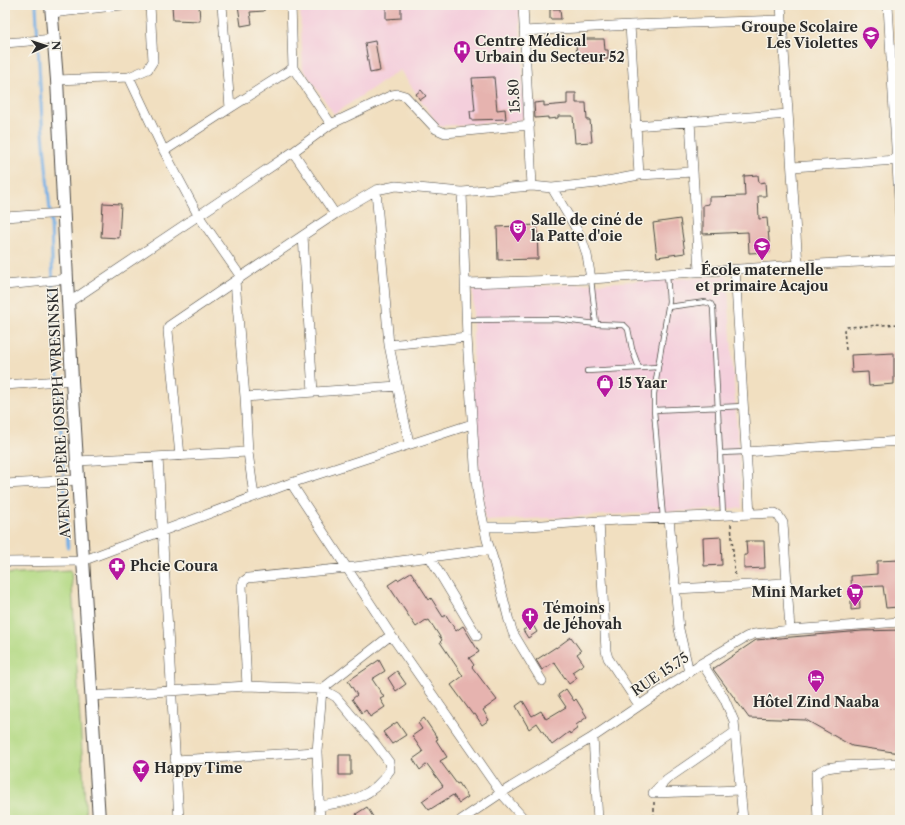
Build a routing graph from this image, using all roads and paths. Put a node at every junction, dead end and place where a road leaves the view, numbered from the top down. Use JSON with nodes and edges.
{"nodes":[{"id":1,"x":122,"y":5,"type":"edge"},
{"id":2,"x":150,"y":5,"type":"edge"},
{"id":3,"x":222,"y":5,"type":"edge"},
{"id":4,"x":291,"y":5,"type":"edge"},
{"id":5,"x":523,"y":5,"type":"edge"},
{"id":6,"x":781,"y":5,"type":"edge"},
{"id":7,"x":888,"y":5,"type":"edge"},
{"id":8,"x":52,"y":9,"type":"edge"},
{"id":9,"x":782,"y":20,"type":"junction"},
{"id":10,"x":630,"y":25,"type":"junction"},
{"id":11,"x":524,"y":31,"type":"junction"},
{"id":12,"x":43,"y":40,"type":"junction"},
{"id":13,"x":5,"y":43,"type":"edge"},
{"id":14,"x":293,"y":68,"type":"junction"},
{"id":15,"x":129,"y":78,"type":"junction"},
{"id":16,"x":56,"y":80,"type":"junction"},
{"id":17,"x":230,"y":108,"type":"junction"},
{"id":18,"x":788,"y":114,"type":"junction"},
{"id":19,"x":690,"y":121,"type":"junction"},
{"id":20,"x":331,"y":124,"type":"junction"},
{"id":21,"x":530,"y":125,"type":"junction"},
{"id":22,"x":635,"y":126,"type":"junction"},
{"id":23,"x":164,"y":152,"type":"junction"},
{"id":24,"x":293,"y":152,"type":"junction"},
{"id":25,"x":897,"y":160,"type":"junction"},
{"id":26,"x":792,"y":167,"type":"junction"},
{"id":27,"x":693,"y":172,"type":"junction"},
{"id":28,"x":639,"y":175,"type":"junction"},
{"id":29,"x":532,"y":186,"type":"junction"},
{"id":30,"x":552,"y":188,"type":"junction"},
{"id":31,"x":376,"y":190,"type":"junction"},
{"id":32,"x":462,"y":192,"type":"junction"},
{"id":33,"x":54,"y":214,"type":"junction"},
{"id":34,"x":335,"y":214,"type":"junction"},
{"id":35,"x":198,"y":215,"type":"junction"},
{"id":36,"x":5,"y":218,"type":"edge"},
{"id":37,"x":900,"y":218,"type":"edge"},
{"id":38,"x":303,"y":236,"type":"junction"},
{"id":39,"x":900,"y":260,"type":"edge"},
{"id":40,"x":798,"y":265,"type":"junction"},
{"id":41,"x":735,"y":269,"type":"junction"},
{"id":42,"x":699,"y":271,"type":"junction"},
{"id":43,"x":667,"y":274,"type":"junction"},
{"id":44,"x":238,"y":279,"type":"junction"},
{"id":45,"x":591,"y":279,"type":"junction"},
{"id":46,"x":57,"y":280,"type":"junction"},
{"id":47,"x":466,"y":283,"type":"junction"},
{"id":48,"x":5,"y":284,"type":"edge"},
{"id":49,"x":68,"y":303,"type":"junction"},
{"id":50,"x":668,"y":307,"type":"junction"},
{"id":51,"x":466,"y":320,"type":"junction"},
{"id":52,"x":596,"y":324,"type":"junction"},
{"id":53,"x":900,"y":324,"type":"edge"},
{"id":54,"x":467,"y":337,"type":"junction"},
{"id":55,"x":389,"y":346,"type":"junction"},
{"id":56,"x":846,"y":350,"type":"dead end"},
{"id":57,"x":658,"y":367,"type":"junction"},
{"id":58,"x":639,"y":368,"type":"junction"},
{"id":59,"x":587,"y":371,"type":"dead end"},
{"id":60,"x":72,"y":380,"type":"junction"},
{"id":61,"x":5,"y":384,"type":"edge"},
{"id":62,"x":398,"y":386,"type":"junction"},
{"id":63,"x":313,"y":392,"type":"junction"},
{"id":64,"x":245,"y":397,"type":"junction"},
{"id":65,"x":744,"y":406,"type":"junction"},
{"id":66,"x":718,"y":407,"type":"junction"},
{"id":67,"x":654,"y":410,"type":"junction"},
{"id":68,"x":472,"y":424,"type":"junction"},
{"id":69,"x":900,"y":441,"type":"edge"},
{"id":70,"x":409,"y":443,"type":"junction"},
{"id":71,"x":248,"y":452,"type":"junction"},
{"id":72,"x":746,"y":452,"type":"junction"},
{"id":73,"x":720,"y":453,"type":"junction"},
{"id":74,"x":180,"y":456,"type":"junction"},
{"id":75,"x":158,"y":458,"type":"junction"},
{"id":76,"x":76,"y":462,"type":"junction"},
{"id":77,"x":69,"y":481,"type":"junction"},
{"id":78,"x":291,"y":483,"type":"junction"},
{"id":79,"x":5,"y":484,"type":"edge"},
{"id":80,"x":254,"y":496,"type":"junction"},
{"id":81,"x":750,"y":514,"type":"junction"},
{"id":82,"x":727,"y":516,"type":"junction"},
{"id":83,"x":666,"y":518,"type":"junction"},
{"id":84,"x":599,"y":521,"type":"junction"},
{"id":85,"x":484,"y":527,"type":"junction"},
{"id":86,"x":161,"y":532,"type":"junction"},
{"id":87,"x":490,"y":549,"type":"junction"},
{"id":88,"x":429,"y":556,"type":"junction"},
{"id":89,"x":82,"y":561,"type":"junction"},
{"id":90,"x":5,"y":562,"type":"edge"},
{"id":91,"x":347,"y":568,"type":"junction"},
{"id":92,"x":787,"y":583,"type":"junction"},
{"id":93,"x":735,"y":586,"type":"junction"},
{"id":94,"x":676,"y":590,"type":"junction"},
{"id":95,"x":900,"y":622,"type":"edge"},
{"id":96,"x":790,"y":630,"type":"junction"},
{"id":97,"x":391,"y":635,"type":"junction"},
{"id":98,"x":477,"y":636,"type":"dead end"},
{"id":99,"x":702,"y":663,"type":"junction"},
{"id":100,"x":689,"y":672,"type":"junction"},
{"id":101,"x":542,"y":681,"type":"dead end"},
{"id":102,"x":247,"y":686,"type":"junction"},
{"id":103,"x":322,"y":689,"type":"junction"},
{"id":104,"x":170,"y":691,"type":"junction"},
{"id":105,"x":91,"y":696,"type":"junction"},
{"id":106,"x":639,"y":705,"type":"junction"},
{"id":107,"x":735,"y":732,"type":"junction"},
{"id":108,"x":593,"y":737,"type":"junction"},
{"id":109,"x":317,"y":752,"type":"junction"},
{"id":110,"x":175,"y":760,"type":"junction"},
{"id":111,"x":900,"y":763,"type":"edge"},
{"id":112,"x":742,"y":790,"type":"junction"},
{"id":113,"x":501,"y":793,"type":"junction"},
{"id":114,"x":653,"y":794,"type":"junction"},
{"id":115,"x":319,"y":806,"type":"junction"},
{"id":116,"x":99,"y":820,"type":"edge"},
{"id":117,"x":179,"y":820,"type":"edge"},
{"id":118,"x":320,"y":820,"type":"edge"},
{"id":119,"x":461,"y":820,"type":"edge"},
{"id":120,"x":525,"y":820,"type":"edge"},
{"id":121,"x":598,"y":820,"type":"edge"},
{"id":122,"x":654,"y":820,"type":"edge"},
{"id":123,"x":743,"y":820,"type":"edge"},
{"id":124,"x":818,"y":820,"type":"edge"}],
"edges":[{"from":1,"to":8,"type":"street"},
{"from":2,"to":15,"type":"street"},
{"from":3,"to":17,"type":"street"},
{"from":4,"to":14,"type":"street"},
{"from":5,"to":11,"type":"street","name":"15.80"},
{"from":6,"to":9,"type":"street"},
{"from":7,"to":25,"type":"street"},
{"from":8,"to":12,"type":"street","name":"AVENUE PÈRE JOSEPH WRESINSKI"},
{"from":9,"to":10,"type":"street"},
{"from":9,"to":18,"type":"street"},
{"from":10,"to":11,"type":"street"},
{"from":10,"to":22,"type":"street"},
{"from":11,"to":21,"type":"street","name":"15.80"},
{"from":12,"to":13,"type":"street"},
{"from":12,"to":16,"type":"street","name":"AVENUE PÈRE JOSEPH WRESINSKI"},
{"from":14,"to":17,"type":"street"},
{"from":14,"to":20,"type":"street"},
{"from":15,"to":16,"type":"street"},
{"from":15,"to":23,"type":"street"},
{"from":16,"to":33,"type":"street","name":"AVENUE PÈRE JOSEPH WRESINSKI"},
{"from":17,"to":23,"type":"street"},
{"from":18,"to":19,"type":"street"},
{"from":18,"to":26,"type":"street"},
{"from":19,"to":22,"type":"street"},
{"from":19,"to":27,"type":"street"},
{"from":20,"to":21,"type":"street"},
{"from":20,"to":24,"type":"street"},
{"from":21,"to":29,"type":"street","name":"15.80"},
{"from":22,"to":28,"type":"street"},
{"from":23,"to":35,"type":"street"},
{"from":24,"to":34,"type":"street"},
{"from":24,"to":35,"type":"street"},
{"from":25,"to":26,"type":"street"},
{"from":25,"to":37,"type":"street"},
{"from":26,"to":40,"type":"street"},
{"from":27,"to":28,"type":"street"},
{"from":27,"to":42,"type":"street"},
{"from":28,"to":30,"type":"street"},
{"from":29,"to":30,"type":"street"},
{"from":29,"to":32,"type":"street"},
{"from":30,"to":45,"type":"street"},
{"from":31,"to":32,"type":"street"},
{"from":31,"to":34,"type":"street"},
{"from":31,"to":55,"type":"street"},
{"from":32,"to":47,"type":"street"},
{"from":33,"to":36,"type":"street"},
{"from":33,"to":46,"type":"street","name":"AVENUE PÈRE JOSEPH WRESINSKI"},
{"from":34,"to":38,"type":"street"},
{"from":35,"to":44,"type":"street"},
{"from":35,"to":49,"type":"street"},
{"from":38,"to":44,"type":"street"},
{"from":38,"to":63,"type":"street"},
{"from":39,"to":40,"type":"street"},
{"from":40,"to":41,"type":"street"},
{"from":41,"to":42,"type":"street"},
{"from":41,"to":65,"type":"street"},
{"from":42,"to":43,"type":"street"},
{"from":43,"to":45,"type":"street"},
{"from":43,"to":50,"type":"lane"},
{"from":44,"to":64,"type":"street"},
{"from":44,"to":74,"type":"street"},
{"from":45,"to":47,"type":"street"},
{"from":45,"to":52,"type":"lane"},
{"from":46,"to":48,"type":"street"},
{"from":46,"to":49,"type":"street","name":"AVENUE PÈRE JOSEPH WRESINSKI"},
{"from":47,"to":51,"type":"street"},
{"from":49,"to":60,"type":"street","name":"AVENUE PÈRE JOSEPH WRESINSKI"},
{"from":50,"to":57,"type":"lane"},
{"from":50,"to":66,"type":"lane"},
{"from":51,"to":52,"type":"lane"},
{"from":51,"to":54,"type":"street"},
{"from":52,"to":58,"type":"lane"},
{"from":53,"to":56,"type":"path"},
{"from":54,"to":55,"type":"street"},
{"from":54,"to":68,"type":"street"},
{"from":55,"to":62,"type":"street"},
{"from":57,"to":58,"type":"lane"},
{"from":57,"to":67,"type":"lane"},
{"from":58,"to":59,"type":"lane"},
{"from":60,"to":61,"type":"street"},
{"from":60,"to":76,"type":"street","name":"AVENUE PÈRE JOSEPH WRESINSKI"},
{"from":62,"to":63,"type":"street"},
{"from":62,"to":70,"type":"street"},
{"from":63,"to":64,"type":"street"},
{"from":64,"to":71,"type":"street"},
{"from":65,"to":66,"type":"lane"},
{"from":65,"to":72,"type":"street"},
{"from":66,"to":67,"type":"lane"},
{"from":66,"to":73,"type":"lane"},
{"from":67,"to":83,"type":"lane"},
{"from":68,"to":70,"type":"street"},
{"from":68,"to":85,"type":"street"},
{"from":69,"to":72,"type":"street"},
{"from":70,"to":78,"type":"street"},
{"from":71,"to":74,"type":"street"},
{"from":71,"to":80,"type":"street"},
{"from":72,"to":73,"type":"lane"},
{"from":72,"to":81,"type":"street"},
{"from":73,"to":82,"type":"lane"},
{"from":74,"to":75,"type":"street"},
{"from":75,"to":76,"type":"street"},
{"from":75,"to":86,"type":"street"},
{"from":76,"to":77,"type":"street","name":"AVENUE PÈRE JOSEPH WRESINSKI"},
{"from":77,"to":79,"type":"street"},
{"from":77,"to":89,"type":"street","name":"AVENUE PÈRE JOSEPH WRESINSKI"},
{"from":78,"to":80,"type":"street"},
{"from":78,"to":91,"type":"street"},
{"from":80,"to":86,"type":"street"},
{"from":81,"to":82,"type":"street"},
{"from":81,"to":92,"type":"street"},
{"from":82,"to":83,"type":"street"},
{"from":82,"to":93,"type":"path"},
{"from":83,"to":84,"type":"street"},
{"from":83,"to":94,"type":"street"},
{"from":84,"to":85,"type":"street"},
{"from":84,"to":106,"type":"street"},
{"from":85,"to":87,"type":"street"},
{"from":86,"to":89,"type":"street"},
{"from":86,"to":104,"type":"street"},
{"from":87,"to":88,"type":"street"},
{"from":87,"to":101,"type":"street"},
{"from":88,"to":91,"type":"street"},
{"from":88,"to":98,"type":"street"},
{"from":89,"to":90,"type":"street"},
{"from":89,"to":105,"type":"street","name":"AVENUE PÈRE JOSEPH WRESINSKI"},
{"from":91,"to":97,"type":"street"},
{"from":91,"to":102,"type":"street"},
{"from":92,"to":93,"type":"street"},
{"from":92,"to":96,"type":"street"},
{"from":93,"to":94,"type":"street"},
{"from":94,"to":100,"type":"street"},
{"from":95,"to":96,"type":"street","name":"RUE 15.75"},
{"from":96,"to":99,"type":"street","name":"RUE 15.75"},
{"from":97,"to":103,"type":"street"},
{"from":97,"to":113,"type":"street"},
{"from":99,"to":100,"type":"street","name":"RUE 15.75"},
{"from":99,"to":107,"type":"street"},
{"from":100,"to":106,"type":"street","name":"RUE 15.75"},
{"from":102,"to":103,"type":"street"},
{"from":102,"to":104,"type":"street"},
{"from":103,"to":109,"type":"street"},
{"from":103,"to":115,"type":"street"},
{"from":104,"to":105,"type":"street"},
{"from":104,"to":110,"type":"street"},
{"from":105,"to":116,"type":"street","name":"AVENUE PÈRE JOSEPH WRESINSKI"},
{"from":106,"to":108,"type":"street","name":"RUE 15.75"},
{"from":107,"to":112,"type":"street"},
{"from":107,"to":114,"type":"street"},
{"from":108,"to":113,"type":"street","name":"RUE 15.75"},
{"from":108,"to":121,"type":"street"},
{"from":109,"to":110,"type":"street"},
{"from":109,"to":115,"type":"street"},
{"from":110,"to":117,"type":"street"},
{"from":111,"to":124,"type":"street"},
{"from":112,"to":114,"type":"street"},
{"from":112,"to":123,"type":"street"},
{"from":113,"to":119,"type":"street","name":"RUE 15.75"},
{"from":113,"to":120,"type":"street"},
{"from":114,"to":122,"type":"path"},
{"from":115,"to":118,"type":"street"}]}
